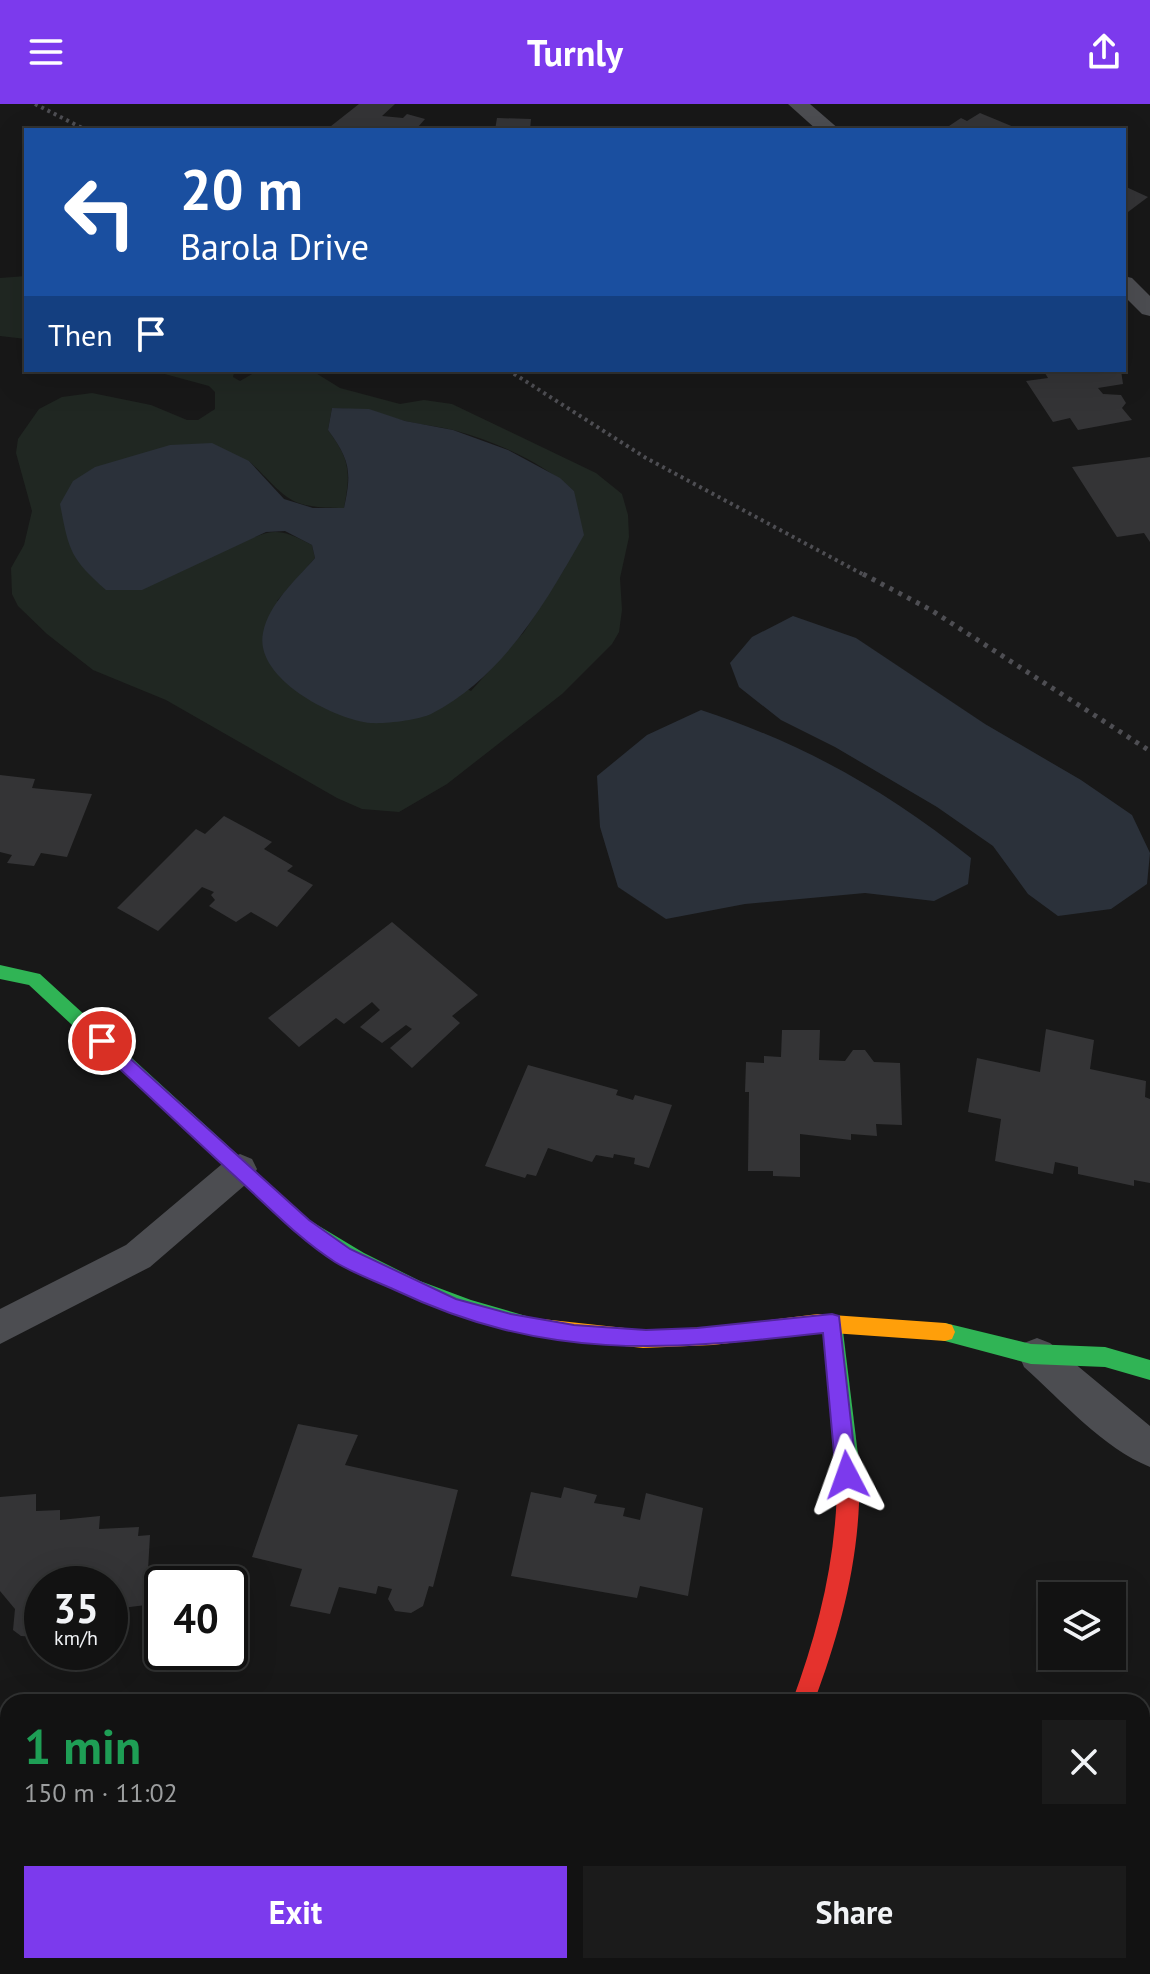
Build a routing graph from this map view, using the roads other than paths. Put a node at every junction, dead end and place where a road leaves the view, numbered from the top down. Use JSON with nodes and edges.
{"nodes":[{"id":1,"x":798,"y":104,"type":"edge"},
{"id":2,"x":828,"y":128,"type":"edge"},
{"id":3,"x":1126,"y":285,"type":"edge"},
{"id":4,"x":1150,"y":309,"type":"edge"},
{"id":5,"x":0,"y":972,"type":"edge"},
{"id":6,"x":240,"y":1169,"type":"junction"},
{"id":7,"x":832,"y":1323,"type":"junction"},
{"id":8,"x":0,"y":1327,"type":"edge"},
{"id":9,"x":1037,"y":1355,"type":"junction"},
{"id":10,"x":1150,"y":1370,"type":"edge"},
{"id":11,"x":1150,"y":1449,"type":"edge"},
{"id":12,"x":806,"y":1694,"type":"edge"}],
"edges":[{"from":1,"to":2,"type":"street"},
{"from":3,"to":4,"type":"street"},
{"from":5,"to":6,"type":"street"},
{"from":6,"to":7,"type":"street"},
{"from":6,"to":8,"type":"street"},
{"from":7,"to":9,"type":"street"},
{"from":7,"to":12,"type":"street"},
{"from":9,"to":10,"type":"street"},
{"from":9,"to":11,"type":"street"}]}
